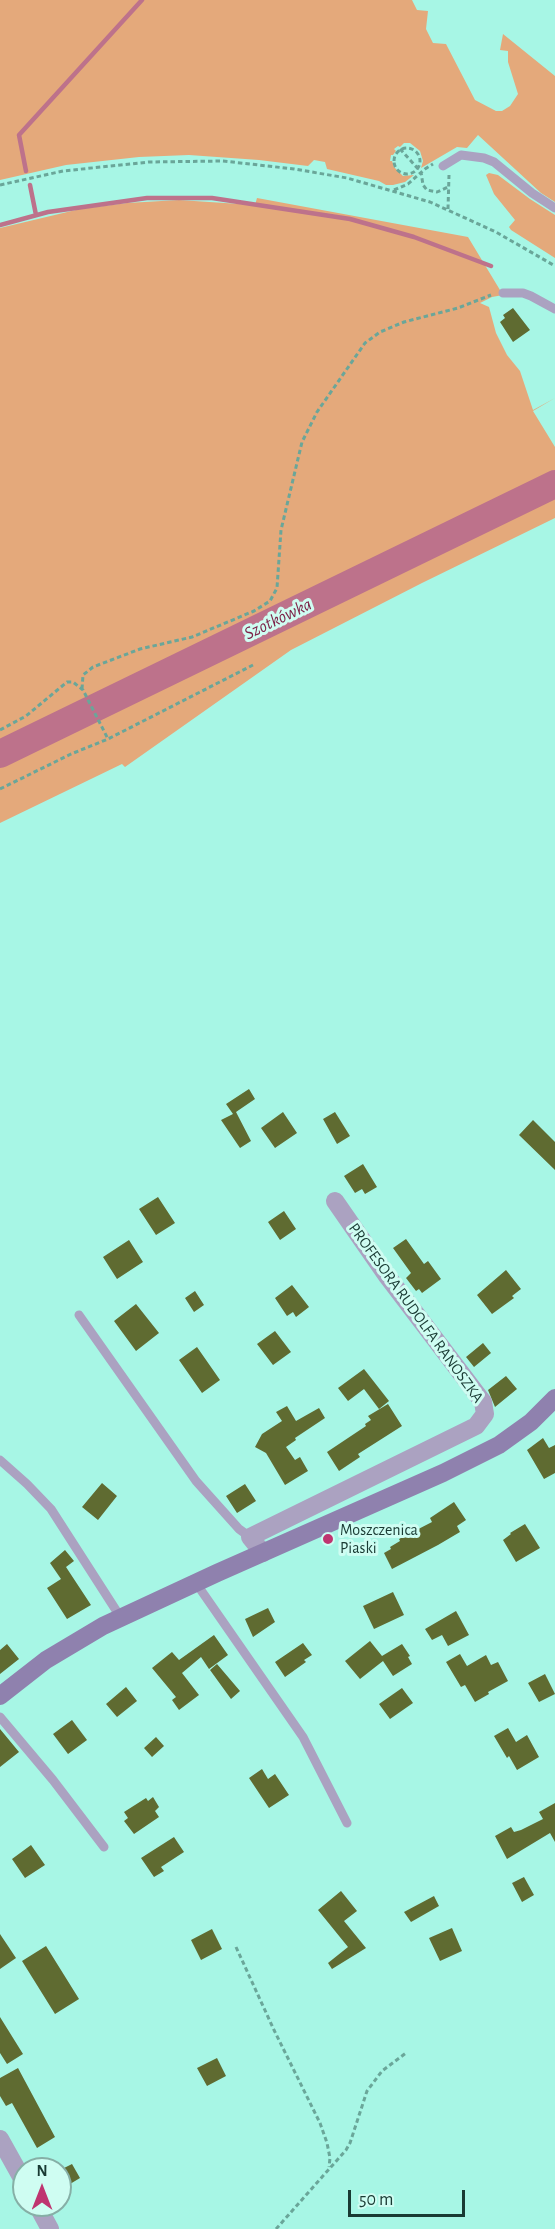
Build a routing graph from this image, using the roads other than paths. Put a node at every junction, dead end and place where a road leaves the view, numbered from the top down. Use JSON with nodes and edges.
{"nodes":[{"id":1,"x":443,"y":166,"type":"road end"},
{"id":2,"x":555,"y":208,"type":"edge"},
{"id":3,"x":503,"y":293,"type":"road end"},
{"id":4,"x":555,"y":309,"type":"edge"},
{"id":5,"x":335,"y":1201,"type":"dead end"},
{"id":6,"x":79,"y":1315,"type":"dead end"},
{"id":7,"x":554,"y":1401,"type":"edge"},
{"id":8,"x":0,"y":1460,"type":"edge"},
{"id":9,"x":250,"y":1537,"type":"junction"},
{"id":10,"x":263,"y":1553,"type":"junction"},
{"id":11,"x":196,"y":1583,"type":"junction"},
{"id":12,"x":121,"y":1618,"type":"junction"},
{"id":13,"x":0,"y":1696,"type":"edge"},
{"id":14,"x":0,"y":1717,"type":"edge"},
{"id":15,"x":347,"y":1823,"type":"dead end"},
{"id":16,"x":104,"y":1847,"type":"dead end"},
{"id":17,"x":0,"y":2139,"type":"edge"},
{"id":18,"x":12,"y":2160,"type":"edge"}],
"edges":[{"from":1,"to":2,"type":"lane"},
{"from":3,"to":4,"type":"lane"},
{"from":5,"to":9,"type":"street","name":"PROFESORA RUDOLFA RANOSZKA"},
{"from":6,"to":9,"type":"lane"},
{"from":7,"to":10,"type":"street"},
{"from":8,"to":12,"type":"lane"},
{"from":9,"to":10,"type":"street"},
{"from":10,"to":11,"type":"street"},
{"from":11,"to":12,"type":"street"},
{"from":11,"to":15,"type":"lane"},
{"from":12,"to":13,"type":"street"},
{"from":14,"to":16,"type":"lane"},
{"from":17,"to":18,"type":"street"}]}
